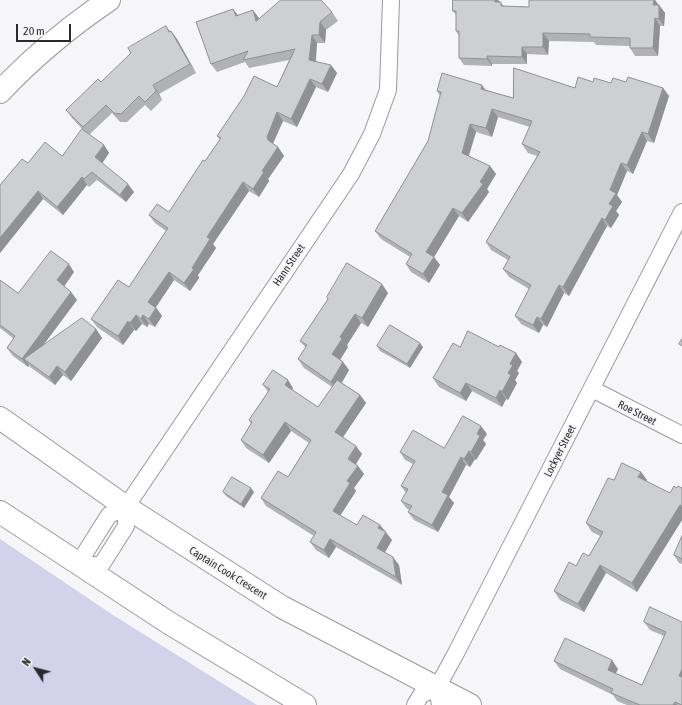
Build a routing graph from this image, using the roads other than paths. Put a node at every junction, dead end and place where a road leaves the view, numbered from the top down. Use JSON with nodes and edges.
{"nodes":[{"id":1,"x":109,"y":0,"type":"edge"},
{"id":2,"x":392,"y":0,"type":"edge"},
{"id":3,"x":0,"y":92,"type":"edge"},
{"id":4,"x":682,"y":212,"type":"edge"},
{"id":5,"x":592,"y":389,"type":"junction"},
{"id":6,"x":0,"y":418,"type":"edge"},
{"id":7,"x":682,"y":435,"type":"edge"},
{"id":8,"x":126,"y":507,"type":"junction"},
{"id":9,"x":0,"y":512,"type":"edge"},
{"id":10,"x":83,"y":567,"type":"junction"},
{"id":11,"x":438,"y":696,"type":"edge"},
{"id":12,"x":306,"y":705,"type":"edge"},
{"id":13,"x":415,"y":705,"type":"edge"},
{"id":14,"x":470,"y":705,"type":"edge"}],
"edges":[{"from":1,"to":3,"type":"main road"},
{"from":2,"to":8,"type":"street","name":"Hann Street"},
{"from":4,"to":5,"type":"street","name":"Lockyer Street"},
{"from":5,"to":7,"type":"street","name":"Roe Street"},
{"from":5,"to":11,"type":"street","name":"Lockyer Street"},
{"from":6,"to":8,"type":"main road","name":"Captain Cook Crescent"},
{"from":8,"to":10,"type":"street"},
{"from":8,"to":11,"type":"main road","name":"Captain Cook Crescent"},
{"from":9,"to":10,"type":"main road"},
{"from":10,"to":12,"type":"main road"},
{"from":11,"to":13,"type":"street"},
{"from":11,"to":14,"type":"main road","name":"Captain Cook Crescent"}]}
